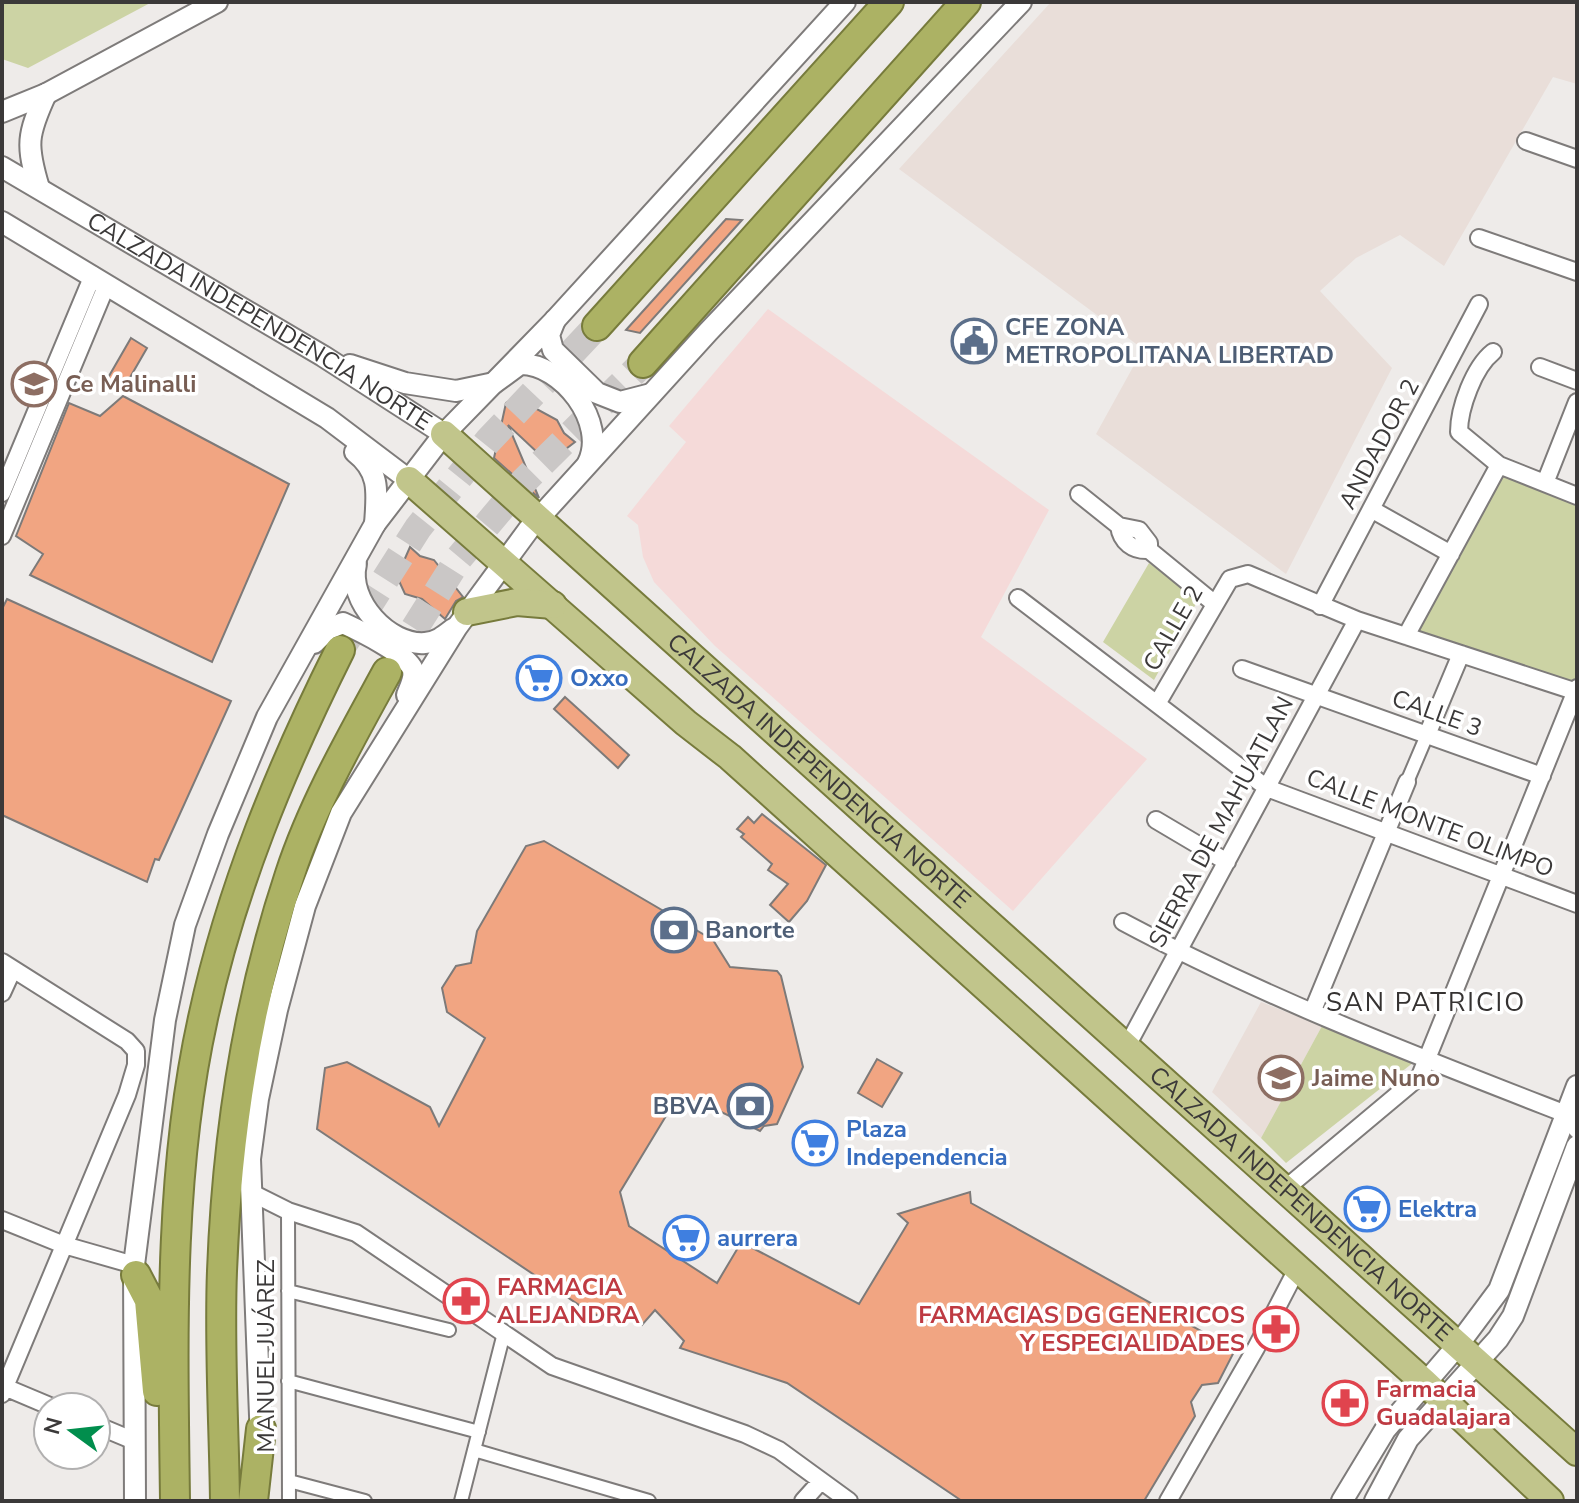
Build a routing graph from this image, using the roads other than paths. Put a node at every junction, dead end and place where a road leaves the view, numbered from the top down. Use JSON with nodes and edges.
{"nodes":[{"id":1,"x":217,"y":2,"type":"edge"},
{"id":2,"x":845,"y":2,"type":"edge"},
{"id":3,"x":889,"y":2,"type":"edge"},
{"id":4,"x":966,"y":2,"type":"edge"},
{"id":5,"x":1021,"y":2,"type":"edge"},
{"id":6,"x":46,"y":94,"type":"junction"},
{"id":7,"x":2,"y":112,"type":"edge"},
{"id":8,"x":1526,"y":141,"type":"dead end"},
{"id":9,"x":1577,"y":159,"type":"edge"},
{"id":10,"x":2,"y":167,"type":"edge"},
{"id":11,"x":39,"y":188,"type":"junction"},
{"id":12,"x":2,"y":222,"type":"edge"},
{"id":13,"x":1479,"y":238,"type":"dead end"},
{"id":14,"x":1577,"y":272,"type":"edge"},
{"id":15,"x":100,"y":279,"type":"junction"},
{"id":16,"x":1479,"y":304,"type":"dead end"},
{"id":17,"x":555,"y":320,"type":"junction"},
{"id":18,"x":597,"y":326,"type":"tunnel mouth"},
{"id":19,"x":1493,"y":352,"type":"dead end"},
{"id":20,"x":323,"y":356,"type":"junction"},
{"id":21,"x":643,"y":363,"type":"tunnel mouth"},
{"id":22,"x":1540,"y":367,"type":"dead end"},
{"id":23,"x":1577,"y":381,"type":"edge"},
{"id":24,"x":494,"y":383,"type":"junction"},
{"id":25,"x":652,"y":394,"type":"junction"},
{"id":26,"x":1577,"y":402,"type":"edge"},
{"id":27,"x":327,"y":418,"type":"junction"},
{"id":28,"x":444,"y":434,"type":"junction"},
{"id":29,"x":1499,"y":465,"type":"junction"},
{"id":30,"x":584,"y":469,"type":"junction"},
{"id":31,"x":409,"y":480,"type":"junction"},
{"id":32,"x":1545,"y":483,"type":"junction"},
{"id":33,"x":2,"y":493,"type":"edge"},
{"id":34,"x":1079,"y":494,"type":"dead end"},
{"id":35,"x":1577,"y":496,"type":"edge"},
{"id":36,"x":1371,"y":509,"type":"junction"},
{"id":37,"x":538,"y":519,"type":"junction"},
{"id":38,"x":375,"y":524,"type":"junction"},
{"id":39,"x":2,"y":536,"type":"edge"},
{"id":40,"x":359,"y":552,"type":"junction"},
{"id":41,"x":1451,"y":554,"type":"junction"},
{"id":42,"x":504,"y":562,"type":"junction"},
{"id":43,"x":1018,"y":598,"type":"dead end"},
{"id":44,"x":1215,"y":604,"type":"junction"},
{"id":45,"x":553,"y":605,"type":"junction"},
{"id":46,"x":1320,"y":606,"type":"junction"},
{"id":47,"x":462,"y":619,"type":"junction"},
{"id":48,"x":1357,"y":620,"type":"junction"},
{"id":49,"x":1406,"y":636,"type":"junction"},
{"id":50,"x":340,"y":650,"type":"tunnel mouth"},
{"id":51,"x":1461,"y":654,"type":"junction"},
{"id":52,"x":301,"y":657,"type":"junction"},
{"id":53,"x":1242,"y":669,"type":"dead end"},
{"id":54,"x":387,"y":672,"type":"tunnel mouth"},
{"id":55,"x":1577,"y":691,"type":"edge"},
{"id":56,"x":1315,"y":695,"type":"junction"},
{"id":57,"x":1157,"y":704,"type":"junction"},
{"id":58,"x":397,"y":721,"type":"junction"},
{"id":59,"x":1427,"y":735,"type":"junction"},
{"id":60,"x":1542,"y":776,"type":"junction"},
{"id":61,"x":1407,"y":782,"type":"joint"},
{"id":62,"x":1267,"y":788,"type":"junction"},
{"id":63,"x":1156,"y":820,"type":"dead end"},
{"id":64,"x":1386,"y":833,"type":"junction"},
{"id":65,"x":1227,"y":862,"type":"junction"},
{"id":66,"x":1503,"y":877,"type":"junction"},
{"id":67,"x":1577,"y":904,"type":"edge"},
{"id":68,"x":1123,"y":922,"type":"dead end"},
{"id":69,"x":1179,"y":952,"type":"junction"},
{"id":70,"x":8,"y":965,"type":"edge"},
{"id":71,"x":2,"y":993,"type":"edge"},
{"id":72,"x":1313,"y":1010,"type":"junction"},
{"id":73,"x":1127,"y":1046,"type":"junction"},
{"id":74,"x":1428,"y":1061,"type":"junction"},
{"id":75,"x":1577,"y":1086,"type":"edge"},
{"id":76,"x":1572,"y":1122,"type":"edge"},
{"id":77,"x":1577,"y":1146,"type":"edge"},
{"id":78,"x":1285,"y":1189,"type":"junction"},
{"id":79,"x":250,"y":1192,"type":"junction"},
{"id":80,"x":288,"y":1211,"type":"junction"},
{"id":81,"x":2,"y":1220,"type":"edge"},
{"id":82,"x":64,"y":1245,"type":"junction"},
{"id":83,"x":1297,"y":1269,"type":"junction"},
{"id":84,"x":135,"y":1270,"type":"junction"},
{"id":85,"x":288,"y":1291,"type":"junction"},
{"id":86,"x":449,"y":1330,"type":"dead end"},
{"id":87,"x":504,"y":1333,"type":"junction"},
{"id":88,"x":1461,"y":1362,"type":"junction"},
{"id":89,"x":288,"y":1381,"type":"junction"},
{"id":90,"x":3,"y":1389,"type":"edge"},
{"id":91,"x":1434,"y":1391,"type":"junction"},
{"id":92,"x":32,"y":1400,"type":"edge"},
{"id":93,"x":261,"y":1429,"type":"junction"},
{"id":94,"x":112,"y":1432,"type":"edge"},
{"id":95,"x":479,"y":1432,"type":"junction"},
{"id":96,"x":132,"y":1440,"type":"junction"},
{"id":97,"x":474,"y":1450,"type":"junction"},
{"id":98,"x":1577,"y":1452,"type":"edge"},
{"id":99,"x":289,"y":1481,"type":"junction"},
{"id":100,"x":821,"y":1481,"type":"junction"},
{"id":101,"x":135,"y":1501,"type":"edge"},
{"id":102,"x":174,"y":1501,"type":"edge"},
{"id":103,"x":225,"y":1501,"type":"edge"},
{"id":104,"x":253,"y":1501,"type":"edge"},
{"id":105,"x":264,"y":1501,"type":"edge"},
{"id":106,"x":289,"y":1501,"type":"edge"},
{"id":107,"x":365,"y":1501,"type":"edge"},
{"id":108,"x":461,"y":1501,"type":"edge"},
{"id":109,"x":649,"y":1501,"type":"edge"},
{"id":110,"x":803,"y":1501,"type":"edge"},
{"id":111,"x":849,"y":1501,"type":"edge"},
{"id":112,"x":1168,"y":1501,"type":"edge"},
{"id":113,"x":1342,"y":1501,"type":"edge"},
{"id":114,"x":1375,"y":1501,"type":"edge"},
{"id":115,"x":1550,"y":1501,"type":"edge"}],
"edges":[{"from":1,"to":6,"type":"street"},
{"from":2,"to":17,"type":"street"},
{"from":3,"to":18,"type":"highway"},
{"from":4,"to":21,"type":"highway"},
{"from":5,"to":25,"type":"street"},
{"from":6,"to":7,"type":"street"},
{"from":6,"to":11,"type":"street"},
{"from":8,"to":9,"type":"street"},
{"from":10,"to":11,"type":"street","name":"CALZADA INDEPENDENCIA NORTE"},
{"from":11,"to":20,"type":"street","name":"CALZADA INDEPENDENCIA NORTE"},
{"from":12,"to":15,"type":"street","name":"CALZADA INDEPENDENCIA NORTE"},
{"from":13,"to":14,"type":"street"},
{"from":15,"to":27,"type":"street","name":"CALZADA INDEPENDENCIA NORTE"},
{"from":15,"to":33,"type":"street"},
{"from":15,"to":39,"type":"street"},
{"from":16,"to":36,"type":"street","name":"ANDADOR 2"},
{"from":17,"to":24,"type":"street"},
{"from":17,"to":25,"type":"street"},
{"from":19,"to":29,"type":"street"},
{"from":20,"to":24,"type":"street"},
{"from":20,"to":28,"type":"street","name":"CALZADA INDEPENDENCIA NORTE"},
{"from":22,"to":23,"type":"street"},
{"from":24,"to":28,"type":"street"},
{"from":24,"to":30,"type":"street"},
{"from":25,"to":30,"type":"street"},
{"from":26,"to":32,"type":"street"},
{"from":27,"to":31,"type":"street","name":"CALZADA INDEPENDENCIA NORTE"},
{"from":27,"to":38,"type":"street"},
{"from":28,"to":31,"type":"street"},
{"from":28,"to":37,"type":"main road","name":"CALZADA INDEPENDENCIA NORTE"},
{"from":29,"to":32,"type":"street"},
{"from":29,"to":41,"type":"street"},
{"from":30,"to":37,"type":"street"},
{"from":31,"to":38,"type":"street"},
{"from":31,"to":42,"type":"main road","name":"CALZADA INDEPENDENCIA NORTE"},
{"from":32,"to":35,"type":"street"},
{"from":34,"to":44,"type":"street"},
{"from":36,"to":41,"type":"street"},
{"from":36,"to":46,"type":"street","name":"ANDADOR 2"},
{"from":37,"to":42,"type":"street"},
{"from":37,"to":73,"type":"main road","name":"CALZADA INDEPENDENCIA NORTE"},
{"from":38,"to":40,"type":"street"},
{"from":40,"to":47,"type":"street"},
{"from":40,"to":52,"type":"street"},
{"from":41,"to":49,"type":"street"},
{"from":42,"to":45,"type":"main road","name":"CALZADA INDEPENDENCIA NORTE"},
{"from":42,"to":47,"type":"street"},
{"from":43,"to":57,"type":"street","name":"CALLE MONTE OLIMPO"},
{"from":44,"to":46,"type":"street","name":"CALLE 2"},
{"from":44,"to":57,"type":"street","name":"CALLE 2"},
{"from":45,"to":47,"type":"main road"},
{"from":45,"to":83,"type":"main road","name":"CALZADA INDEPENDENCIA NORTE"},
{"from":46,"to":48,"type":"street"},
{"from":47,"to":58,"type":"street"},
{"from":48,"to":49,"type":"street"},
{"from":48,"to":56,"type":"street","name":"SIERRA DE MAHUATLAN"},
{"from":49,"to":51,"type":"street"},
{"from":50,"to":102,"type":"highway"},
{"from":51,"to":55,"type":"street"},
{"from":51,"to":59,"type":"street"},
{"from":52,"to":58,"type":"street"},
{"from":52,"to":84,"type":"street"},
{"from":53,"to":56,"type":"street","name":"CALLE 3"},
{"from":54,"to":103,"type":"highway"},
{"from":55,"to":60,"type":"street"},
{"from":56,"to":59,"type":"street","name":"CALLE 3"},
{"from":56,"to":62,"type":"street","name":"SIERRA DE MAHUATLAN"},
{"from":57,"to":62,"type":"street","name":"CALLE MONTE OLIMPO"},
{"from":58,"to":79,"type":"street"},
{"from":59,"to":60,"type":"street","name":"CALLE 3"},
{"from":59,"to":61,"type":"street"},
{"from":60,"to":66,"type":"street"},
{"from":61,"to":64,"type":"street"},
{"from":62,"to":64,"type":"street","name":"CALLE MONTE OLIMPO"},
{"from":62,"to":65,"type":"street","name":"SIERRA DE MAHUATLAN"},
{"from":63,"to":65,"type":"street"},
{"from":64,"to":66,"type":"street","name":"CALLE MONTE OLIMPO"},
{"from":64,"to":72,"type":"street"},
{"from":65,"to":69,"type":"street","name":"SIERRA DE MAHUATLAN"},
{"from":66,"to":67,"type":"street","name":"CALLE MONTE OLIMPO"},
{"from":66,"to":74,"type":"street"},
{"from":68,"to":69,"type":"street"},
{"from":69,"to":72,"type":"street"},
{"from":69,"to":73,"type":"street","name":"SIERRA DE MAHUATLAN"},
{"from":70,"to":71,"type":"street"},
{"from":70,"to":82,"type":"street"},
{"from":72,"to":74,"type":"street"},
{"from":73,"to":78,"type":"main road","name":"CALZADA INDEPENDENCIA NORTE"},
{"from":74,"to":76,"type":"street"},
{"from":74,"to":78,"type":"street"},
{"from":75,"to":76,"type":"street"},
{"from":76,"to":88,"type":"street"},
{"from":77,"to":88,"type":"street"},
{"from":78,"to":88,"type":"main road","name":"CALZADA INDEPENDENCIA NORTE"},
{"from":79,"to":80,"type":"street"},
{"from":79,"to":93,"type":"street"},
{"from":80,"to":85,"type":"street","name":"MANUEL JUÁREZ"},
{"from":80,"to":87,"type":"street"},
{"from":81,"to":82,"type":"street"},
{"from":82,"to":84,"type":"street"},
{"from":82,"to":90,"type":"street"},
{"from":83,"to":91,"type":"main road","name":"CALZADA INDEPENDENCIA NORTE"},
{"from":83,"to":112,"type":"street"},
{"from":84,"to":96,"type":"street"},
{"from":84,"to":102,"type":"highway"},
{"from":85,"to":86,"type":"street"},
{"from":85,"to":89,"type":"street","name":"MANUEL JUÁREZ"},
{"from":87,"to":95,"type":"street"},
{"from":87,"to":100,"type":"street"},
{"from":88,"to":91,"type":"street"},
{"from":88,"to":98,"type":"main road","name":"CALZADA INDEPENDENCIA NORTE"},
{"from":89,"to":95,"type":"street"},
{"from":89,"to":99,"type":"street","name":"MANUEL JUÁREZ"},
{"from":90,"to":92,"type":"street"},
{"from":91,"to":113,"type":"street"},
{"from":91,"to":114,"type":"street"},
{"from":91,"to":115,"type":"main road","name":"CALZADA INDEPENDENCIA NORTE"},
{"from":93,"to":104,"type":"highway"},
{"from":93,"to":105,"type":"street"},
{"from":94,"to":96,"type":"street"},
{"from":95,"to":97,"type":"street"},
{"from":96,"to":101,"type":"street"},
{"from":97,"to":108,"type":"street"},
{"from":97,"to":109,"type":"street"},
{"from":99,"to":106,"type":"street","name":"MANUEL JUÁREZ"},
{"from":99,"to":107,"type":"street"},
{"from":100,"to":110,"type":"street"},
{"from":100,"to":111,"type":"street"}]}
